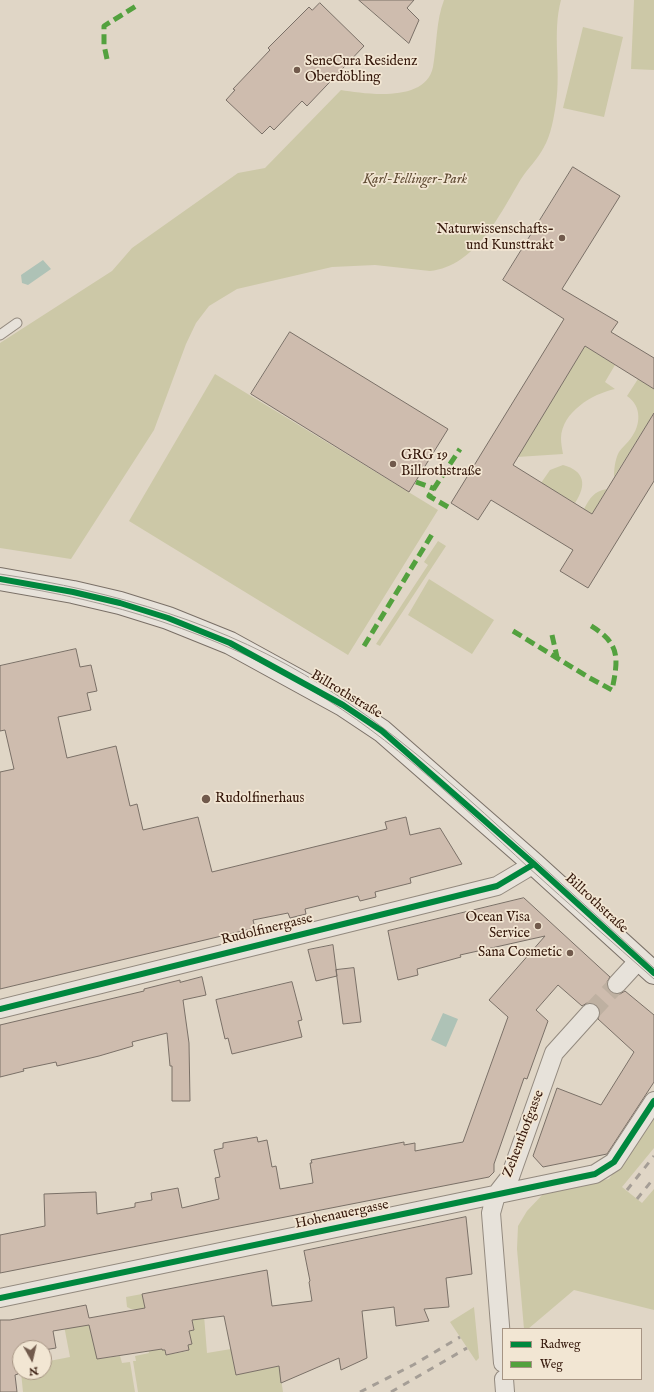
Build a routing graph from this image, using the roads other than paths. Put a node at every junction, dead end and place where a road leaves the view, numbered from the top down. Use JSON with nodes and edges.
{"nodes":[{"id":1,"x":17,"y":323,"type":"dead end"},
{"id":2,"x":0,"y":335,"type":"edge"},
{"id":3,"x":0,"y":579,"type":"edge"},
{"id":4,"x":534,"y":864,"type":"junction"},
{"id":5,"x":646,"y":967,"type":"edge"},
{"id":6,"x":617,"y":984,"type":"tunnel mouth"},
{"id":7,"x":0,"y":1008,"type":"edge"},
{"id":8,"x":590,"y":1013,"type":"tunnel mouth"},
{"id":9,"x":654,"y":1101,"type":"edge"},
{"id":10,"x":496,"y":1195,"type":"junction"},
{"id":11,"x":0,"y":1298,"type":"edge"},
{"id":12,"x":502,"y":1350,"type":"edge"},
{"id":13,"x":504,"y":1380,"type":"edge"},
{"id":14,"x":505,"y":1392,"type":"edge"}],
"edges":[{"from":1,"to":2,"type":"lane"},
{"from":3,"to":4,"type":"main road","name":"Billrothstraße"},
{"from":4,"to":5,"type":"main road","name":"Billrothstraße"},
{"from":4,"to":7,"type":"street","name":"Rudolfinergasse"},
{"from":5,"to":6,"type":"street"},
{"from":8,"to":10,"type":"street","name":"Zehenthofgasse"},
{"from":9,"to":10,"type":"street","name":"Hohenauergasse"},
{"from":10,"to":11,"type":"street","name":"Hohenauergasse"},
{"from":10,"to":12,"type":"street","name":"Zehenthofgasse"},
{"from":13,"to":14,"type":"street"}]}
